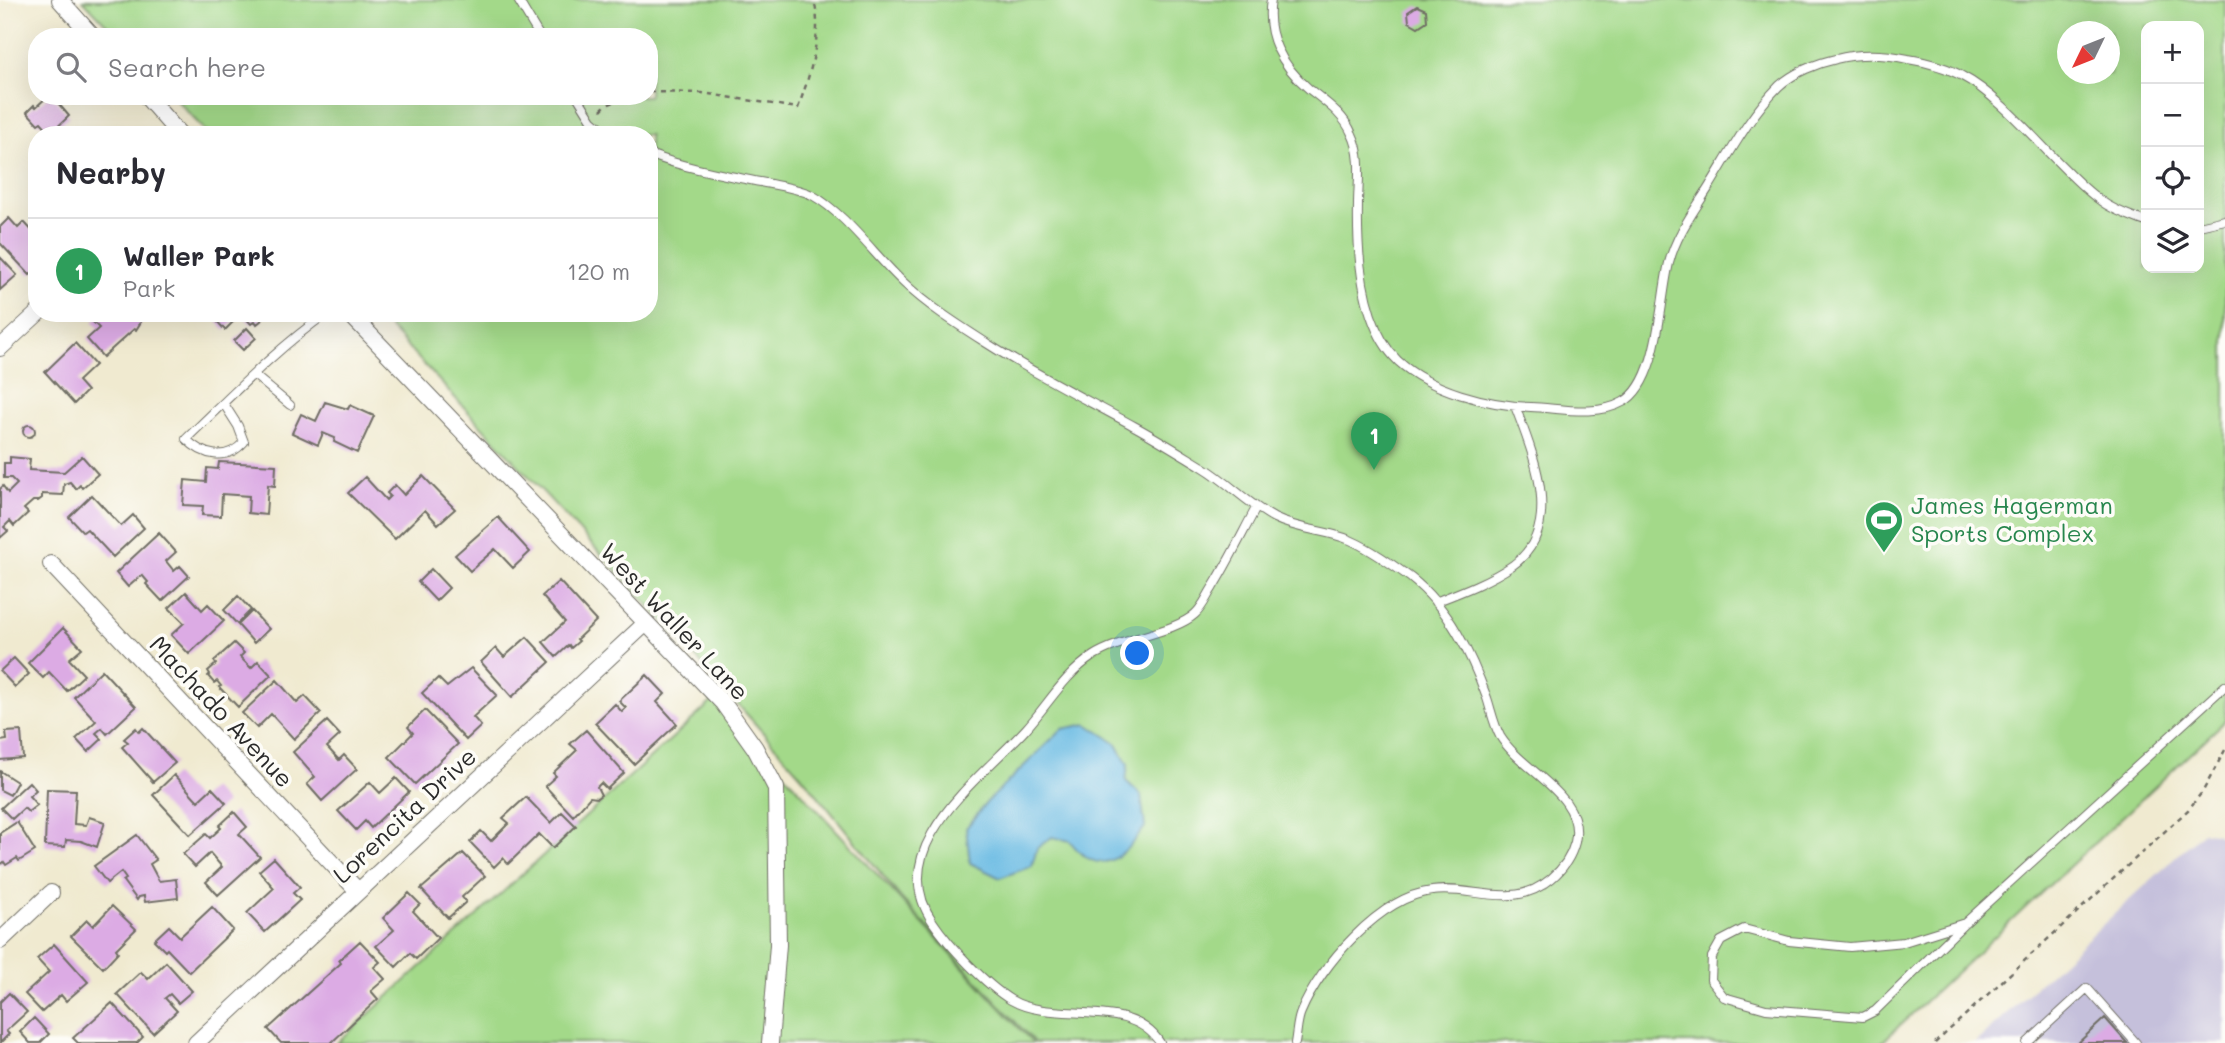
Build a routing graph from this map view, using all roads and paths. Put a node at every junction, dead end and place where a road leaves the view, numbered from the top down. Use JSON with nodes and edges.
{"nodes":[{"id":1,"x":60,"y":0,"type":"edge"},
{"id":2,"x":518,"y":0,"type":"edge"},
{"id":3,"x":814,"y":0,"type":"edge"},
{"id":4,"x":1271,"y":0,"type":"edge"},
{"id":5,"x":85,"y":28,"type":"edge"},
{"id":6,"x":535,"y":28,"type":"edge"},
{"id":7,"x":658,"y":92,"type":"edge"},
{"id":8,"x":154,"y":105,"type":"edge"},
{"id":9,"x":583,"y":105,"type":"edge"},
{"id":10,"x":606,"y":105,"type":"edge"},
{"id":11,"x":592,"y":120,"type":"junction"},
{"id":12,"x":172,"y":126,"type":"edge"},
{"id":13,"x":599,"y":126,"type":"edge"},
{"id":14,"x":658,"y":157,"type":"edge"},
{"id":15,"x":2141,"y":220,"type":"edge"},
{"id":16,"x":2225,"y":220,"type":"edge"},
{"id":17,"x":2204,"y":225,"type":"edge"},
{"id":18,"x":28,"y":322,"type":"edge"},
{"id":19,"x":314,"y":322,"type":"edge"},
{"id":20,"x":358,"y":322,"type":"edge"},
{"id":21,"x":0,"y":348,"type":"edge"},
{"id":22,"x":254,"y":375,"type":"junction"},
{"id":23,"x":223,"y":404,"type":"junction"},
{"id":24,"x":290,"y":405,"type":"dead end"},
{"id":25,"x":1516,"y":406,"type":"junction"},
{"id":26,"x":1256,"y":508,"type":"junction"},
{"id":27,"x":51,"y":564,"type":"dead end"},
{"id":28,"x":1435,"y":602,"type":"junction"},
{"id":29,"x":646,"y":623,"type":"junction"},
{"id":30,"x":2225,"y":686,"type":"edge"},
{"id":31,"x":2225,"y":750,"type":"edge"},
{"id":32,"x":358,"y":891,"type":"junction"},
{"id":33,"x":51,"y":893,"type":"dead end"},
{"id":34,"x":1965,"y":923,"type":"junction"},
{"id":35,"x":0,"y":941,"type":"edge"},
{"id":36,"x":196,"y":1043,"type":"edge"},
{"id":37,"x":770,"y":1043,"type":"edge"},
{"id":38,"x":1160,"y":1043,"type":"edge"},
{"id":39,"x":1295,"y":1043,"type":"edge"},
{"id":40,"x":1935,"y":1043,"type":"edge"},
{"id":41,"x":2028,"y":1043,"type":"edge"},
{"id":42,"x":2136,"y":1043,"type":"edge"}],
"edges":[{"from":1,"to":5,"type":"street"},
{"from":2,"to":6,"type":"lane"},
{"from":3,"to":7,"type":"path"},
{"from":4,"to":25,"type":"lane"},
{"from":8,"to":12,"type":"street"},
{"from":9,"to":11,"type":"lane"},
{"from":10,"to":11,"type":"path"},
{"from":11,"to":13,"type":"lane"},
{"from":14,"to":26,"type":"lane"},
{"from":15,"to":25,"type":"lane"},
{"from":16,"to":17,"type":"lane"},
{"from":18,"to":21,"type":"street"},
{"from":19,"to":22,"type":"lane"},
{"from":20,"to":29,"type":"street","name":"West Waller Lane"},
{"from":22,"to":23,"type":"lane"},
{"from":22,"to":24,"type":"lane"},
{"from":23,"to":23,"type":"lane"},
{"from":25,"to":28,"type":"lane"},
{"from":26,"to":28,"type":"lane"},
{"from":26,"to":38,"type":"lane"},
{"from":27,"to":32,"type":"street","name":"Machado Avenue"},
{"from":28,"to":39,"type":"lane"},
{"from":29,"to":32,"type":"street","name":"Lorencita Drive"},
{"from":29,"to":37,"type":"street","name":"West Waller Lane"},
{"from":30,"to":34,"type":"lane"},
{"from":31,"to":40,"type":"path"},
{"from":32,"to":36,"type":"street","name":"Lorencita Drive"},
{"from":33,"to":35,"type":"street"},
{"from":34,"to":34,"type":"lane"},
{"from":41,"to":42,"type":"lane"}]}
